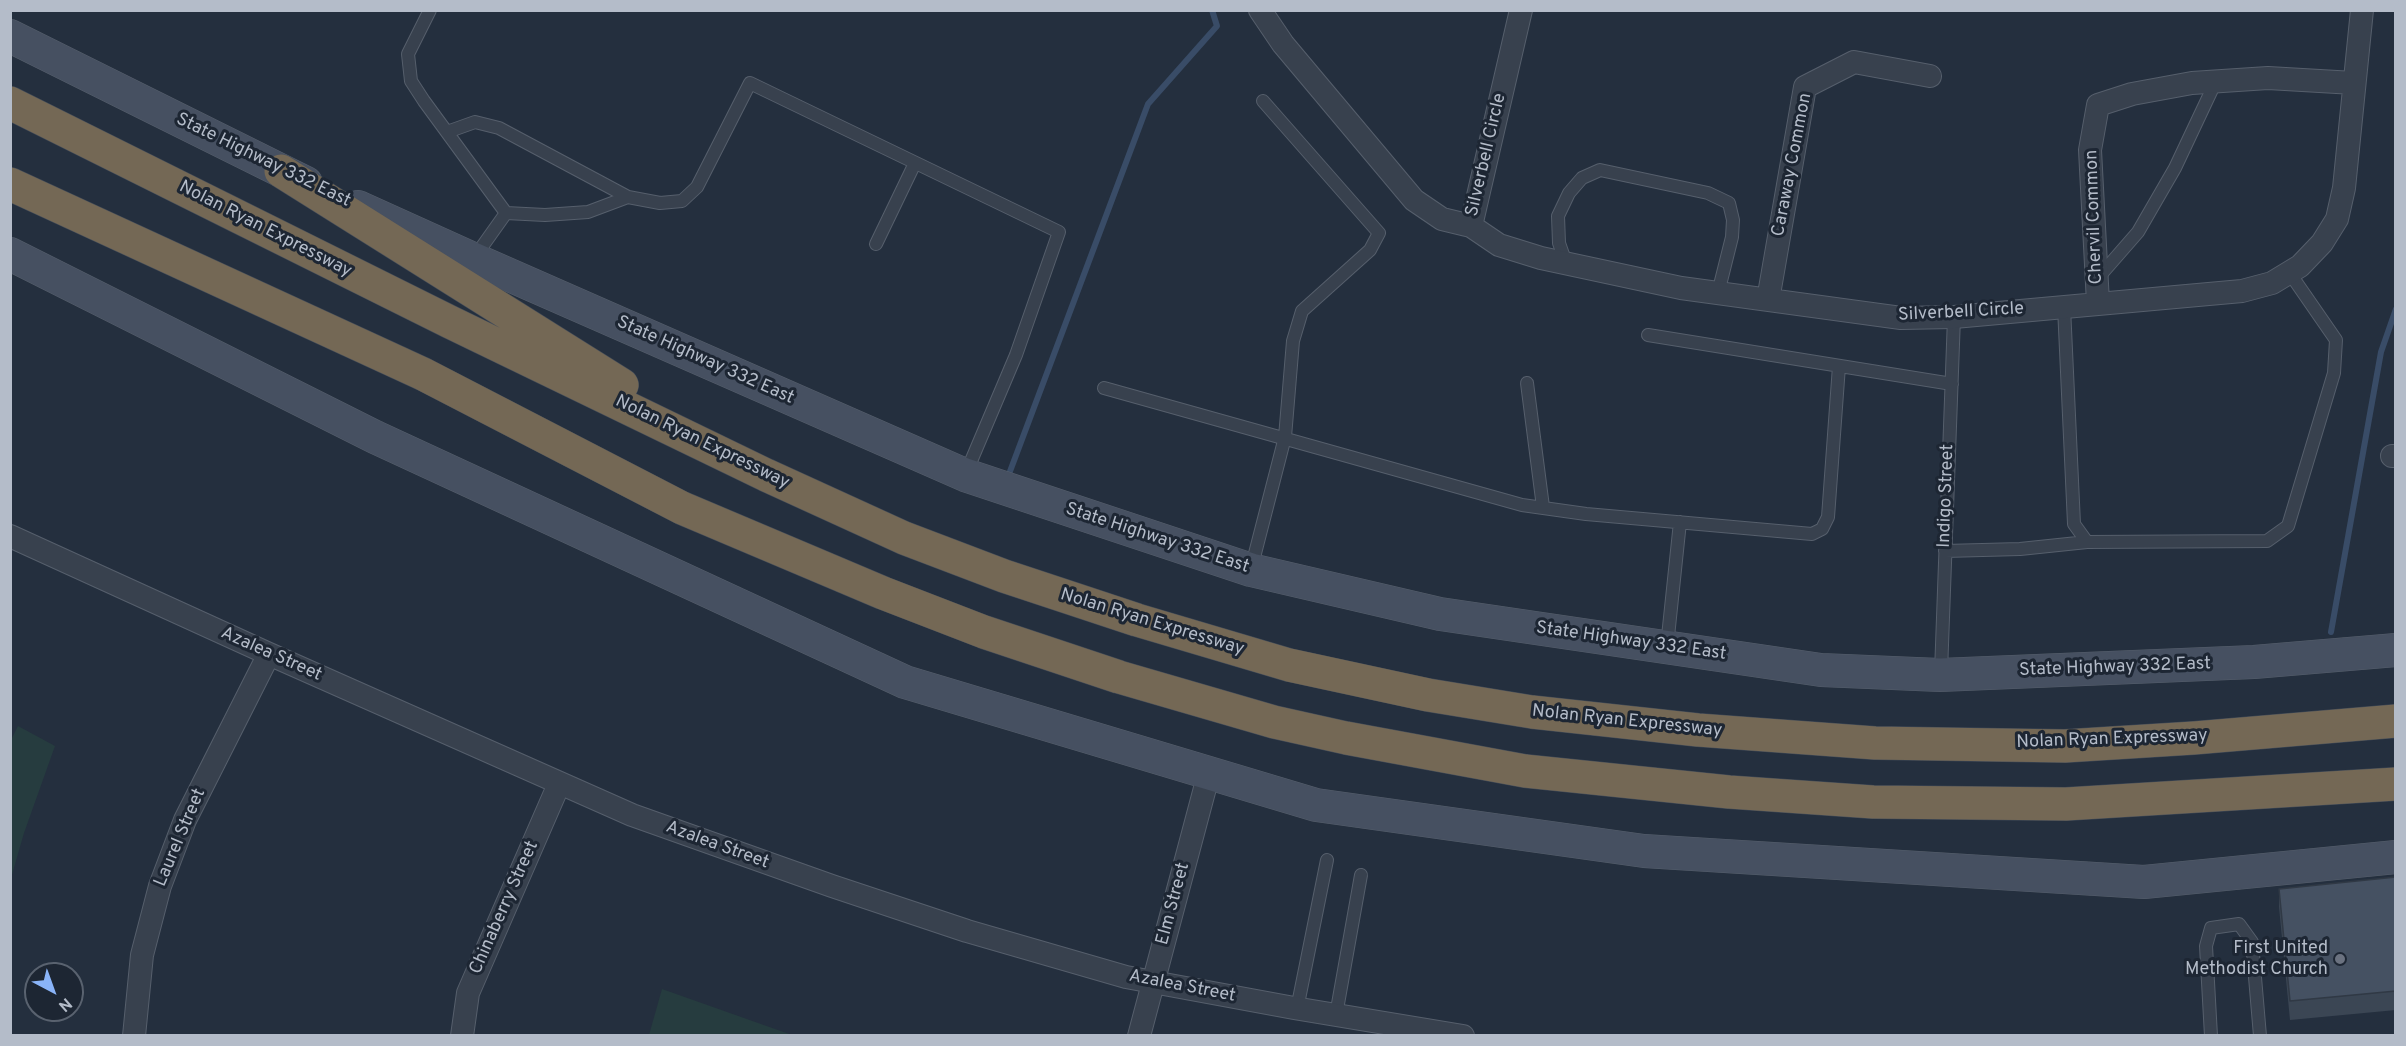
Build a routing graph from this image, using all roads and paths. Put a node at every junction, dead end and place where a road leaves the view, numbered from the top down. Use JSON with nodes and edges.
{"nodes":[{"id":1,"x":430,"y":10,"type":"edge"},
{"id":2,"x":1260,"y":10,"type":"edge"},
{"id":3,"x":1521,"y":10,"type":"edge"},
{"id":4,"x":2362,"y":10,"type":"edge"},
{"id":5,"x":10,"y":36,"type":"edge"},
{"id":6,"x":1930,"y":76,"type":"dead end"},
{"id":7,"x":2216,"y":81,"type":"junction"},
{"id":8,"x":2354,"y":83,"type":"junction"},
{"id":9,"x":1263,"y":102,"type":"dead end"},
{"id":10,"x":10,"y":103,"type":"edge"},
{"id":11,"x":447,"y":132,"type":"junction"},
{"id":12,"x":915,"y":163,"type":"junction"},
{"id":13,"x":282,"y":171,"type":"junction"},
{"id":14,"x":10,"y":184,"type":"edge"},
{"id":15,"x":628,"y":198,"type":"junction"},
{"id":16,"x":506,"y":213,"type":"junction"},
{"id":17,"x":1471,"y":226,"type":"junction"},
{"id":18,"x":876,"y":244,"type":"dead end"},
{"id":19,"x":10,"y":254,"type":"edge"},
{"id":20,"x":473,"y":259,"type":"junction"},
{"id":21,"x":1566,"y":263,"type":"junction"},
{"id":22,"x":2289,"y":272,"type":"junction"},
{"id":23,"x":2097,"y":279,"type":"junction"},
{"id":24,"x":1718,"y":293,"type":"junction"},
{"id":25,"x":1768,"y":300,"type":"junction"},
{"id":26,"x":2098,"y":303,"type":"junction"},
{"id":27,"x":2064,"y":307,"type":"junction"},
{"id":28,"x":1954,"y":317,"type":"junction"},
{"id":29,"x":1648,"y":335,"type":"dead end"},
{"id":30,"x":1839,"y":366,"type":"junction"},
{"id":31,"x":1527,"y":383,"type":"dead end"},
{"id":32,"x":1952,"y":384,"type":"junction"},
{"id":33,"x":1104,"y":388,"type":"dead end"},
{"id":34,"x":1285,"y":437,"type":"junction"},
{"id":35,"x":766,"y":475,"type":"junction"},
{"id":36,"x":965,"y":475,"type":"junction"},
{"id":37,"x":1543,"y":507,"type":"junction"},
{"id":38,"x":1680,"y":522,"type":"junction"},
{"id":39,"x":10,"y":536,"type":"edge"},
{"id":40,"x":2087,"y":542,"type":"junction"},
{"id":41,"x":1945,"y":551,"type":"junction"},
{"id":42,"x":1251,"y":570,"type":"junction"},
{"id":43,"x":1667,"y":647,"type":"junction"},
{"id":44,"x":2396,"y":650,"type":"edge"},
{"id":45,"x":269,"y":654,"type":"junction"},
{"id":46,"x":1941,"y":675,"type":"junction"},
{"id":47,"x":2396,"y":721,"type":"edge"},
{"id":48,"x":1209,"y":773,"type":"junction"},
{"id":49,"x":560,"y":784,"type":"junction"},
{"id":50,"x":2396,"y":784,"type":"edge"},
{"id":51,"x":2396,"y":857,"type":"edge"},
{"id":52,"x":1327,"y":860,"type":"dead end"},
{"id":53,"x":1361,"y":874,"type":"dead end"},
{"id":54,"x":1153,"y":983,"type":"junction"},
{"id":55,"x":1297,"y":1009,"type":"junction"},
{"id":56,"x":1336,"y":1015,"type":"junction"},
{"id":57,"x":134,"y":1035,"type":"edge"},
{"id":58,"x":462,"y":1035,"type":"edge"},
{"id":59,"x":1139,"y":1035,"type":"edge"},
{"id":60,"x":1463,"y":1035,"type":"edge"},
{"id":61,"x":2211,"y":1035,"type":"edge"},
{"id":62,"x":2260,"y":1035,"type":"edge"}],
"edges":[{"from":1,"to":11,"type":"lane"},
{"from":2,"to":17,"type":"street"},
{"from":3,"to":17,"type":"street","name":"Silverbell Circle"},
{"from":4,"to":8,"type":"street","name":"Silverbell Circle"},
{"from":5,"to":13,"type":"main road","name":"State Highway 332 East"},
{"from":6,"to":25,"type":"street","name":"Caraway Common"},
{"from":7,"to":8,"type":"street"},
{"from":7,"to":23,"type":"lane"},
{"from":7,"to":23,"type":"street","name":"Chervil Common"},
{"from":8,"to":22,"type":"street","name":"Silverbell Circle"},
{"from":9,"to":34,"type":"lane"},
{"from":10,"to":35,"type":"highway","name":"Nolan Ryan Expressway"},
{"from":11,"to":15,"type":"lane"},
{"from":11,"to":16,"type":"lane"},
{"from":12,"to":15,"type":"lane"},
{"from":12,"to":18,"type":"lane"},
{"from":12,"to":36,"type":"lane"},
{"from":13,"to":20,"type":"main road","name":"State Highway 332 East"},
{"from":13,"to":35,"type":"highway"},
{"from":14,"to":50,"type":"highway"},
{"from":15,"to":16,"type":"lane"},
{"from":16,"to":20,"type":"lane"},
{"from":17,"to":21,"type":"street","name":"Silverbell Circle"},
{"from":19,"to":48,"type":"main road"},
{"from":20,"to":36,"type":"main road","name":"State Highway 332 East"},
{"from":21,"to":24,"type":"street","name":"Silverbell Circle"},
{"from":21,"to":24,"type":"lane"},
{"from":22,"to":26,"type":"street","name":"Silverbell Circle"},
{"from":22,"to":40,"type":"lane"},
{"from":23,"to":26,"type":"street","name":"Chervil Common"},
{"from":24,"to":25,"type":"street","name":"Silverbell Circle"},
{"from":25,"to":28,"type":"street","name":"Silverbell Circle"},
{"from":26,"to":27,"type":"street","name":"Silverbell Circle"},
{"from":27,"to":28,"type":"street","name":"Silverbell Circle"},
{"from":27,"to":40,"type":"lane"},
{"from":28,"to":32,"type":"lane","name":"Indigo Street"},
{"from":29,"to":30,"type":"lane"},
{"from":30,"to":32,"type":"lane"},
{"from":30,"to":38,"type":"lane"},
{"from":31,"to":37,"type":"lane"},
{"from":32,"to":41,"type":"lane","name":"Indigo Street"},
{"from":33,"to":34,"type":"lane"},
{"from":34,"to":37,"type":"lane"},
{"from":34,"to":42,"type":"lane"},
{"from":35,"to":47,"type":"highway","name":"Nolan Ryan Expressway"},
{"from":36,"to":42,"type":"main road","name":"State Highway 332 East"},
{"from":37,"to":38,"type":"lane"},
{"from":38,"to":43,"type":"lane"},
{"from":39,"to":45,"type":"street","name":"Azalea Street"},
{"from":40,"to":41,"type":"lane"},
{"from":41,"to":46,"type":"lane","name":"Indigo Street"},
{"from":42,"to":43,"type":"main road","name":"State Highway 332 East"},
{"from":43,"to":46,"type":"main road","name":"State Highway 332 East"},
{"from":44,"to":46,"type":"main road","name":"State Highway 332 East"},
{"from":45,"to":49,"type":"street","name":"Azalea Street"},
{"from":45,"to":57,"type":"street","name":"Laurel Street"},
{"from":48,"to":51,"type":"main road"},
{"from":48,"to":54,"type":"street","name":"Elm Street"},
{"from":49,"to":54,"type":"street","name":"Azalea Street"},
{"from":49,"to":58,"type":"street","name":"Chinaberry Street"},
{"from":52,"to":55,"type":"lane"},
{"from":53,"to":56,"type":"lane"},
{"from":54,"to":55,"type":"street","name":"Azalea Street"},
{"from":54,"to":59,"type":"street","name":"Elm Street"},
{"from":55,"to":56,"type":"street","name":"Azalea Street"},
{"from":56,"to":60,"type":"street","name":"Azalea Street"},
{"from":61,"to":62,"type":"lane"}]}
